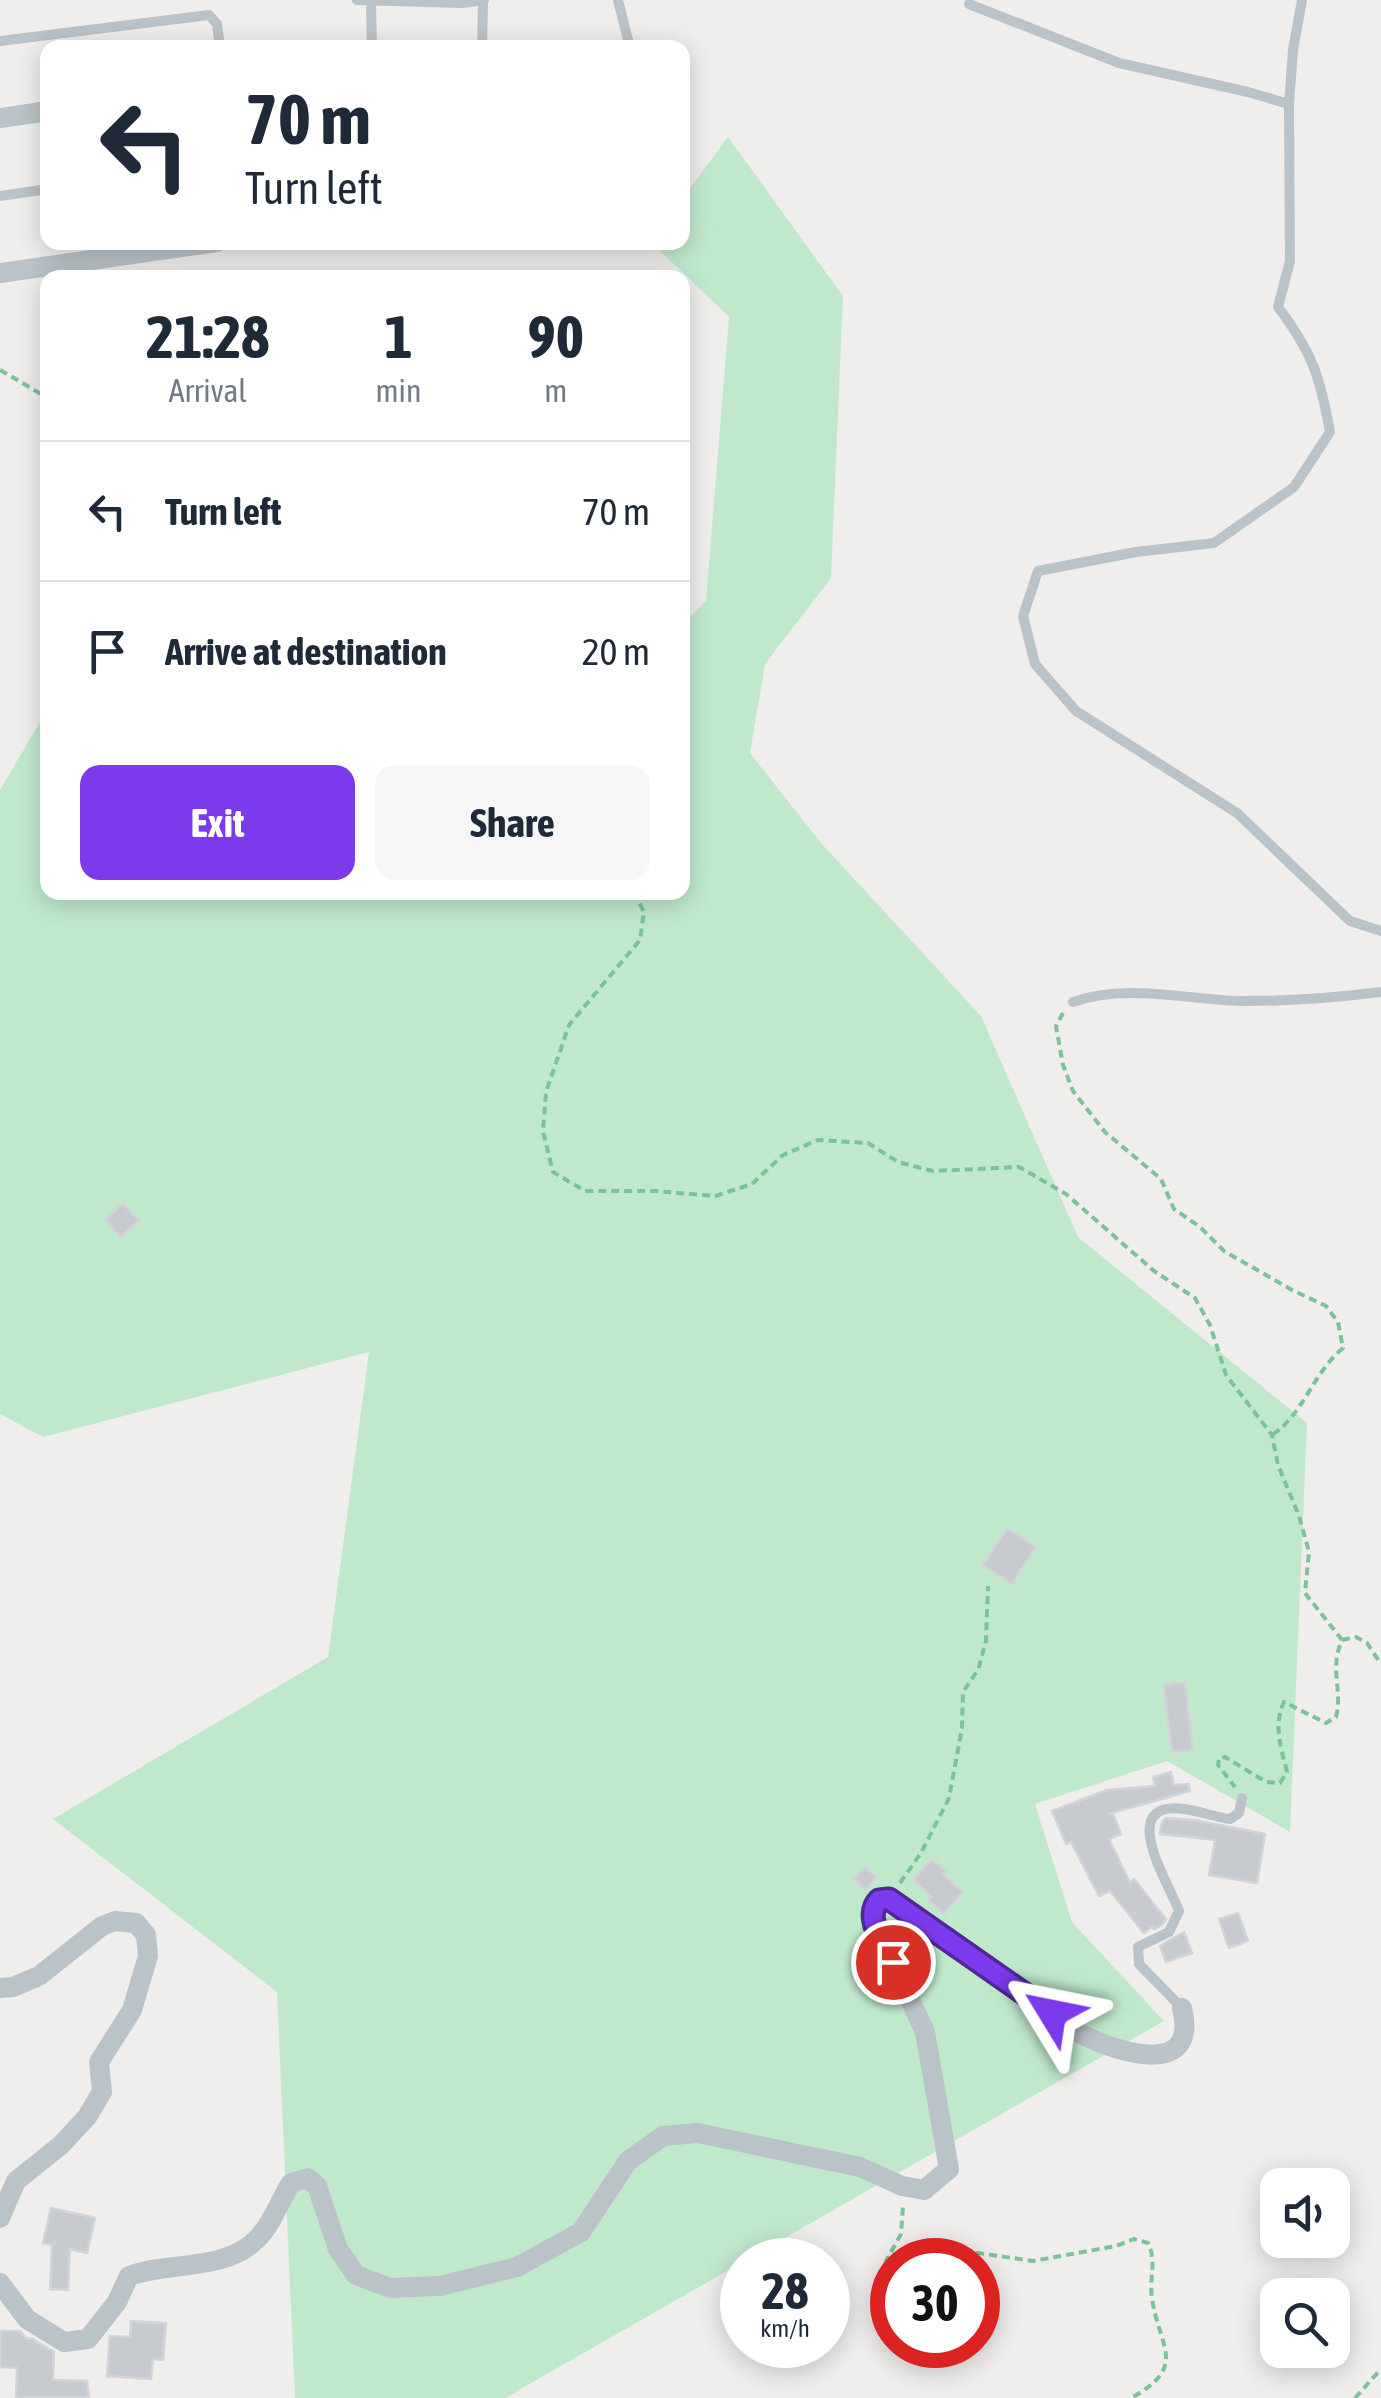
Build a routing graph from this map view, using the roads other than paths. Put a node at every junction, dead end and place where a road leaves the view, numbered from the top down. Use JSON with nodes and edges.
{"nodes":[{"id":1,"x":357,"y":0,"type":"edge"},
{"id":2,"x":618,"y":0,"type":"edge"},
{"id":3,"x":1302,"y":0,"type":"edge"},
{"id":4,"x":483,"y":1,"type":"edge"},
{"id":5,"x":371,"y":2,"type":"junction"},
{"id":6,"x":968,"y":4,"type":"dead end"},
{"id":7,"x":219,"y":40,"type":"edge"},
{"id":8,"x":372,"y":40,"type":"edge"},
{"id":9,"x":482,"y":40,"type":"edge"},
{"id":10,"x":628,"y":40,"type":"edge"},
{"id":11,"x":0,"y":41,"type":"edge"},
{"id":12,"x":1290,"y":104,"type":"junction"},
{"id":13,"x":40,"y":112,"type":"edge"},
{"id":14,"x":0,"y":118,"type":"edge"},
{"id":15,"x":40,"y":190,"type":"edge"},
{"id":16,"x":0,"y":196,"type":"edge"},
{"id":17,"x":160,"y":250,"type":"edge"},
{"id":18,"x":0,"y":273,"type":"edge"},
{"id":19,"x":1381,"y":931,"type":"edge"},
{"id":20,"x":1381,"y":992,"type":"edge"},
{"id":21,"x":1073,"y":1002,"type":"road end"},
{"id":22,"x":1242,"y":1798,"type":"road end"},
{"id":23,"x":0,"y":1988,"type":"edge"},
{"id":24,"x":1182,"y":2008,"type":"joint"},
{"id":25,"x":0,"y":2218,"type":"edge"},
{"id":26,"x":0,"y":2284,"type":"edge"}],
"edges":[{"from":1,"to":5,"type":"lane"},
{"from":2,"to":10,"type":"lane"},
{"from":3,"to":12,"type":"lane"},
{"from":4,"to":5,"type":"lane"},
{"from":4,"to":9,"type":"lane"},
{"from":5,"to":8,"type":"lane"},
{"from":6,"to":12,"type":"lane"},
{"from":7,"to":11,"type":"lane"},
{"from":12,"to":19,"type":"lane"},
{"from":13,"to":14,"type":"street"},
{"from":15,"to":16,"type":"lane"},
{"from":17,"to":18,"type":"street"},
{"from":20,"to":21,"type":"lane"},
{"from":22,"to":24,"type":"lane"},
{"from":23,"to":25,"type":"street"},
{"from":24,"to":26,"type":"street"}]}
